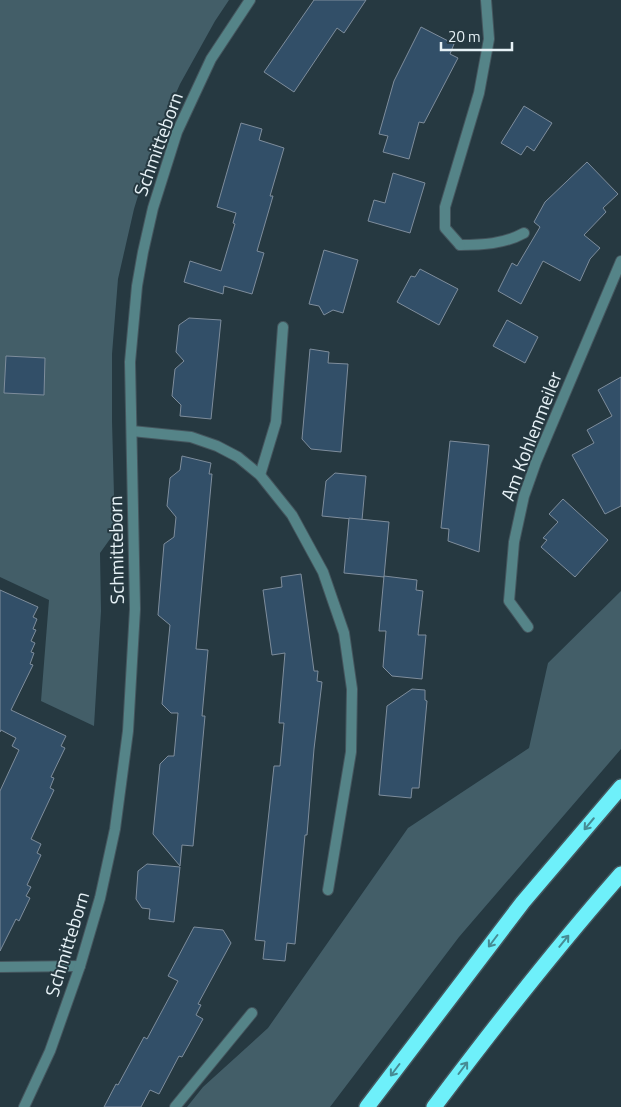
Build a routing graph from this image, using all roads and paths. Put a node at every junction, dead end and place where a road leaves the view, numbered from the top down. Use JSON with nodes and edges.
{"nodes":[{"id":1,"x":250,"y":0,"type":"edge"},
{"id":2,"x":486,"y":0,"type":"edge"},
{"id":3,"x":524,"y":233,"type":"dead end"},
{"id":4,"x":621,"y":261,"type":"edge"},
{"id":5,"x":282,"y":327,"type":"dead end"},
{"id":6,"x":132,"y":431,"type":"junction"},
{"id":7,"x":260,"y":474,"type":"junction"},
{"id":8,"x":528,"y":627,"type":"dead end"},
{"id":9,"x":621,"y":787,"type":"edge"},
{"id":10,"x":621,"y":874,"type":"edge"},
{"id":11,"x":328,"y":890,"type":"dead end"},
{"id":12,"x":80,"y":966,"type":"junction"},
{"id":13,"x":0,"y":967,"type":"edge"},
{"id":14,"x":252,"y":1013,"type":"dead end"},
{"id":15,"x":24,"y":1107,"type":"edge"},
{"id":16,"x":175,"y":1107,"type":"edge"},
{"id":17,"x":367,"y":1107,"type":"edge"},
{"id":18,"x":434,"y":1107,"type":"edge"}],
"edges":[{"from":1,"to":6,"type":"street","name":"Schmitteborn"},
{"from":2,"to":3,"type":"street"},
{"from":4,"to":8,"type":"street","name":"Am Kohlenmeiler"},
{"from":5,"to":7,"type":"street"},
{"from":6,"to":7,"type":"street"},
{"from":6,"to":12,"type":"street","name":"Schmitteborn"},
{"from":7,"to":11,"type":"street"},
{"from":9,"to":17,"type":"highway","one_way":true},
{"from":18,"to":10,"type":"highway","one_way":true},
{"from":12,"to":13,"type":"street"},
{"from":12,"to":15,"type":"street","name":"Schmitteborn"},
{"from":14,"to":16,"type":"street"}]}
